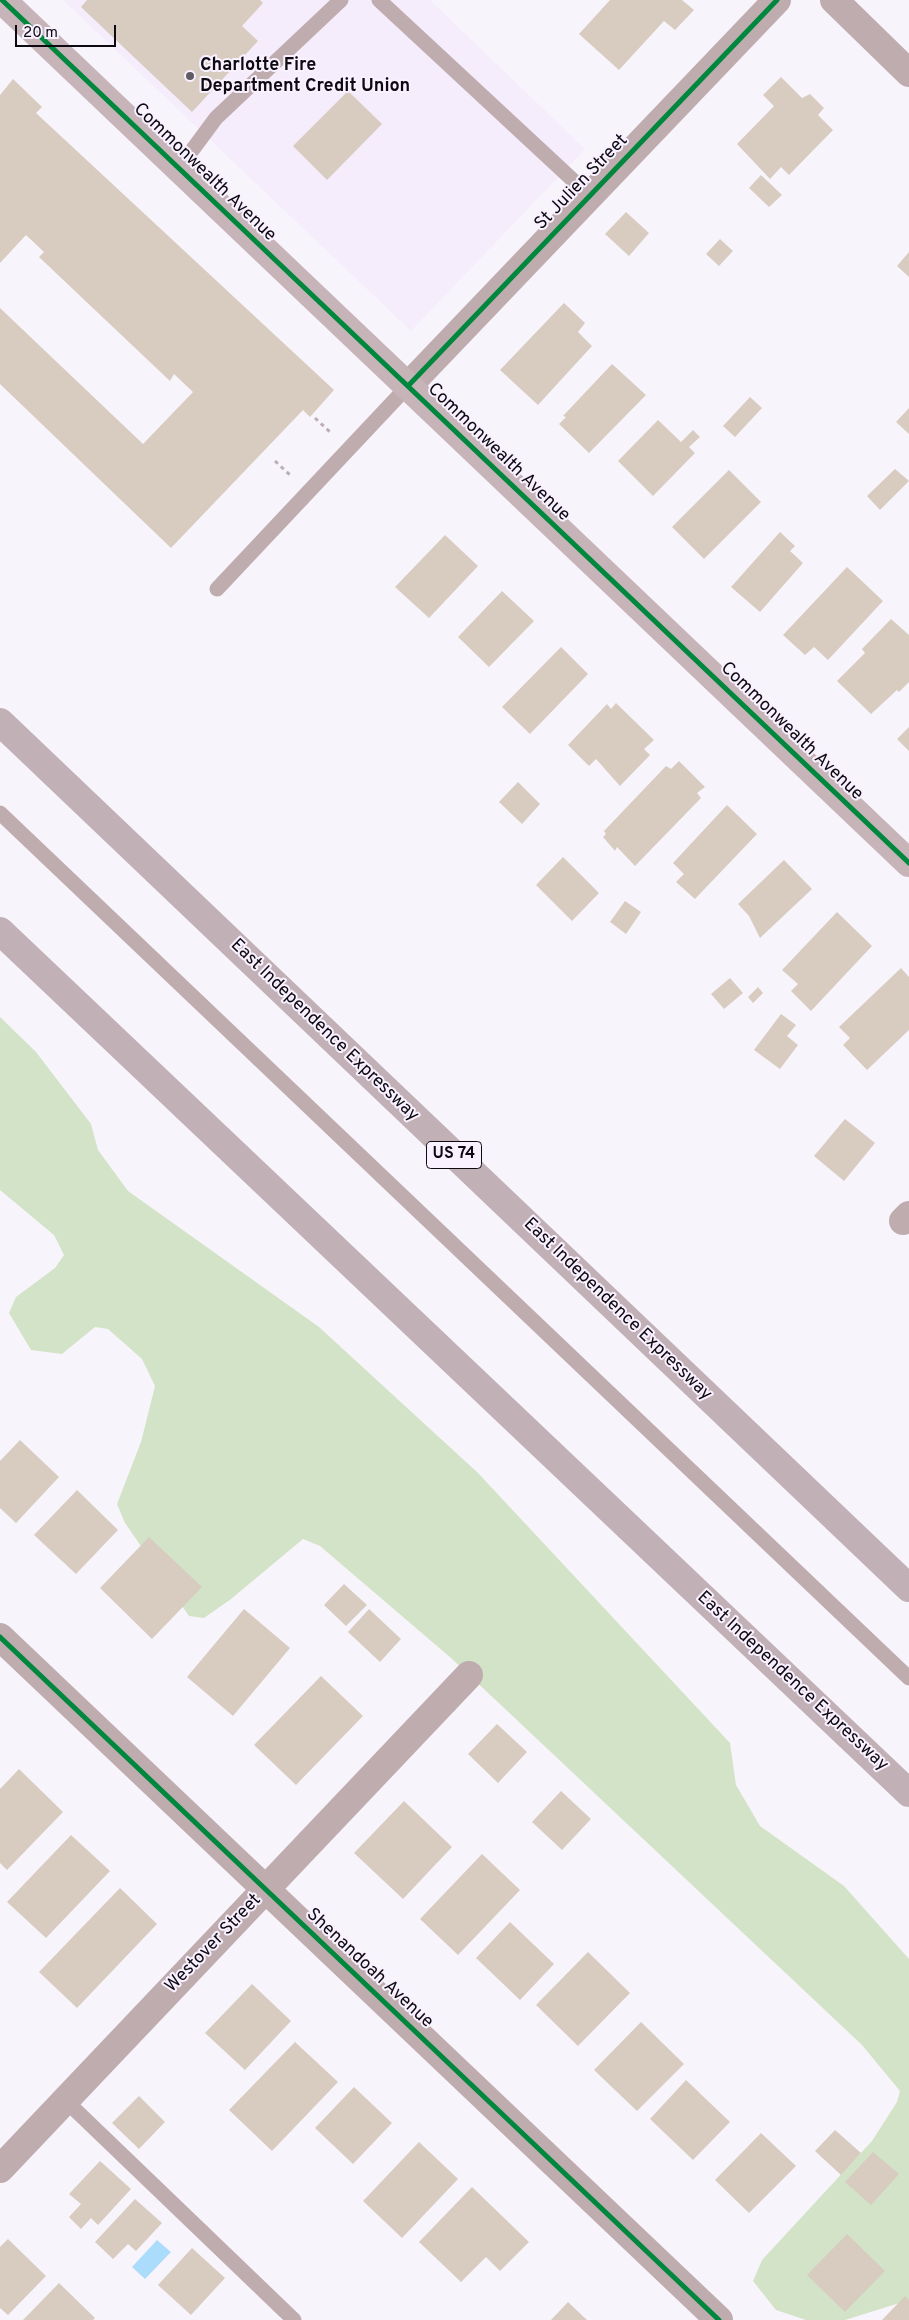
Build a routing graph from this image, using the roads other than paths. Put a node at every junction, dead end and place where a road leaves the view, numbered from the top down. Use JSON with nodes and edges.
{"nodes":[{"id":1,"x":2,"y":0,"type":"edge"},
{"id":2,"x":379,"y":0,"type":"edge"},
{"id":3,"x":777,"y":0,"type":"edge"},
{"id":4,"x":834,"y":0,"type":"edge"},
{"id":5,"x":338,"y":1,"type":"edge"},
{"id":6,"x":909,"y":73,"type":"edge"},
{"id":7,"x":179,"y":168,"type":"junction"},
{"id":8,"x":590,"y":196,"type":"junction"},
{"id":9,"x":408,"y":386,"type":"junction"},
{"id":10,"x":217,"y":589,"type":"dead end"},
{"id":11,"x":0,"y":722,"type":"edge"},
{"id":12,"x":0,"y":813,"type":"edge"},
{"id":13,"x":909,"y":863,"type":"edge"},
{"id":14,"x":0,"y":931,"type":"edge"},
{"id":15,"x":909,"y":1588,"type":"edge"},
{"id":16,"x":0,"y":1637,"type":"edge"},
{"id":17,"x":468,"y":1675,"type":"dead end"},
{"id":18,"x":909,"y":1678,"type":"edge"},
{"id":19,"x":909,"y":1793,"type":"edge"},
{"id":20,"x":266,"y":1889,"type":"junction"},
{"id":21,"x":65,"y":2100,"type":"junction"},
{"id":22,"x":0,"y":2169,"type":"edge"},
{"id":23,"x":294,"y":2320,"type":"edge"},
{"id":24,"x":719,"y":2320,"type":"edge"}],
"edges":[{"from":1,"to":7,"type":"street","name":"Commonwealth Avenue"},
{"from":2,"to":8,"type":"lane"},
{"from":3,"to":8,"type":"street","name":"St Julien Street"},
{"from":4,"to":6,"type":"street"},
{"from":5,"to":7,"type":"lane"},
{"from":7,"to":9,"type":"street","name":"Commonwealth Avenue"},
{"from":8,"to":9,"type":"street","name":"St Julien Street"},
{"from":9,"to":10,"type":"lane"},
{"from":9,"to":13,"type":"street","name":"Commonwealth Avenue"},
{"from":11,"to":15,"type":"highway","name":"East Independence Expressway","number":"US 74"},
{"from":12,"to":18,"type":"lane"},
{"from":14,"to":19,"type":"highway","name":"East Independence Expressway"},
{"from":16,"to":20,"type":"street","name":"Shenandoah Avenue"},
{"from":17,"to":20,"type":"street","name":"Westover Street"},
{"from":20,"to":21,"type":"street","name":"Westover Street"},
{"from":20,"to":24,"type":"street","name":"Shenandoah Avenue"},
{"from":21,"to":22,"type":"street","name":"Westover Street"},
{"from":21,"to":23,"type":"lane"}]}
